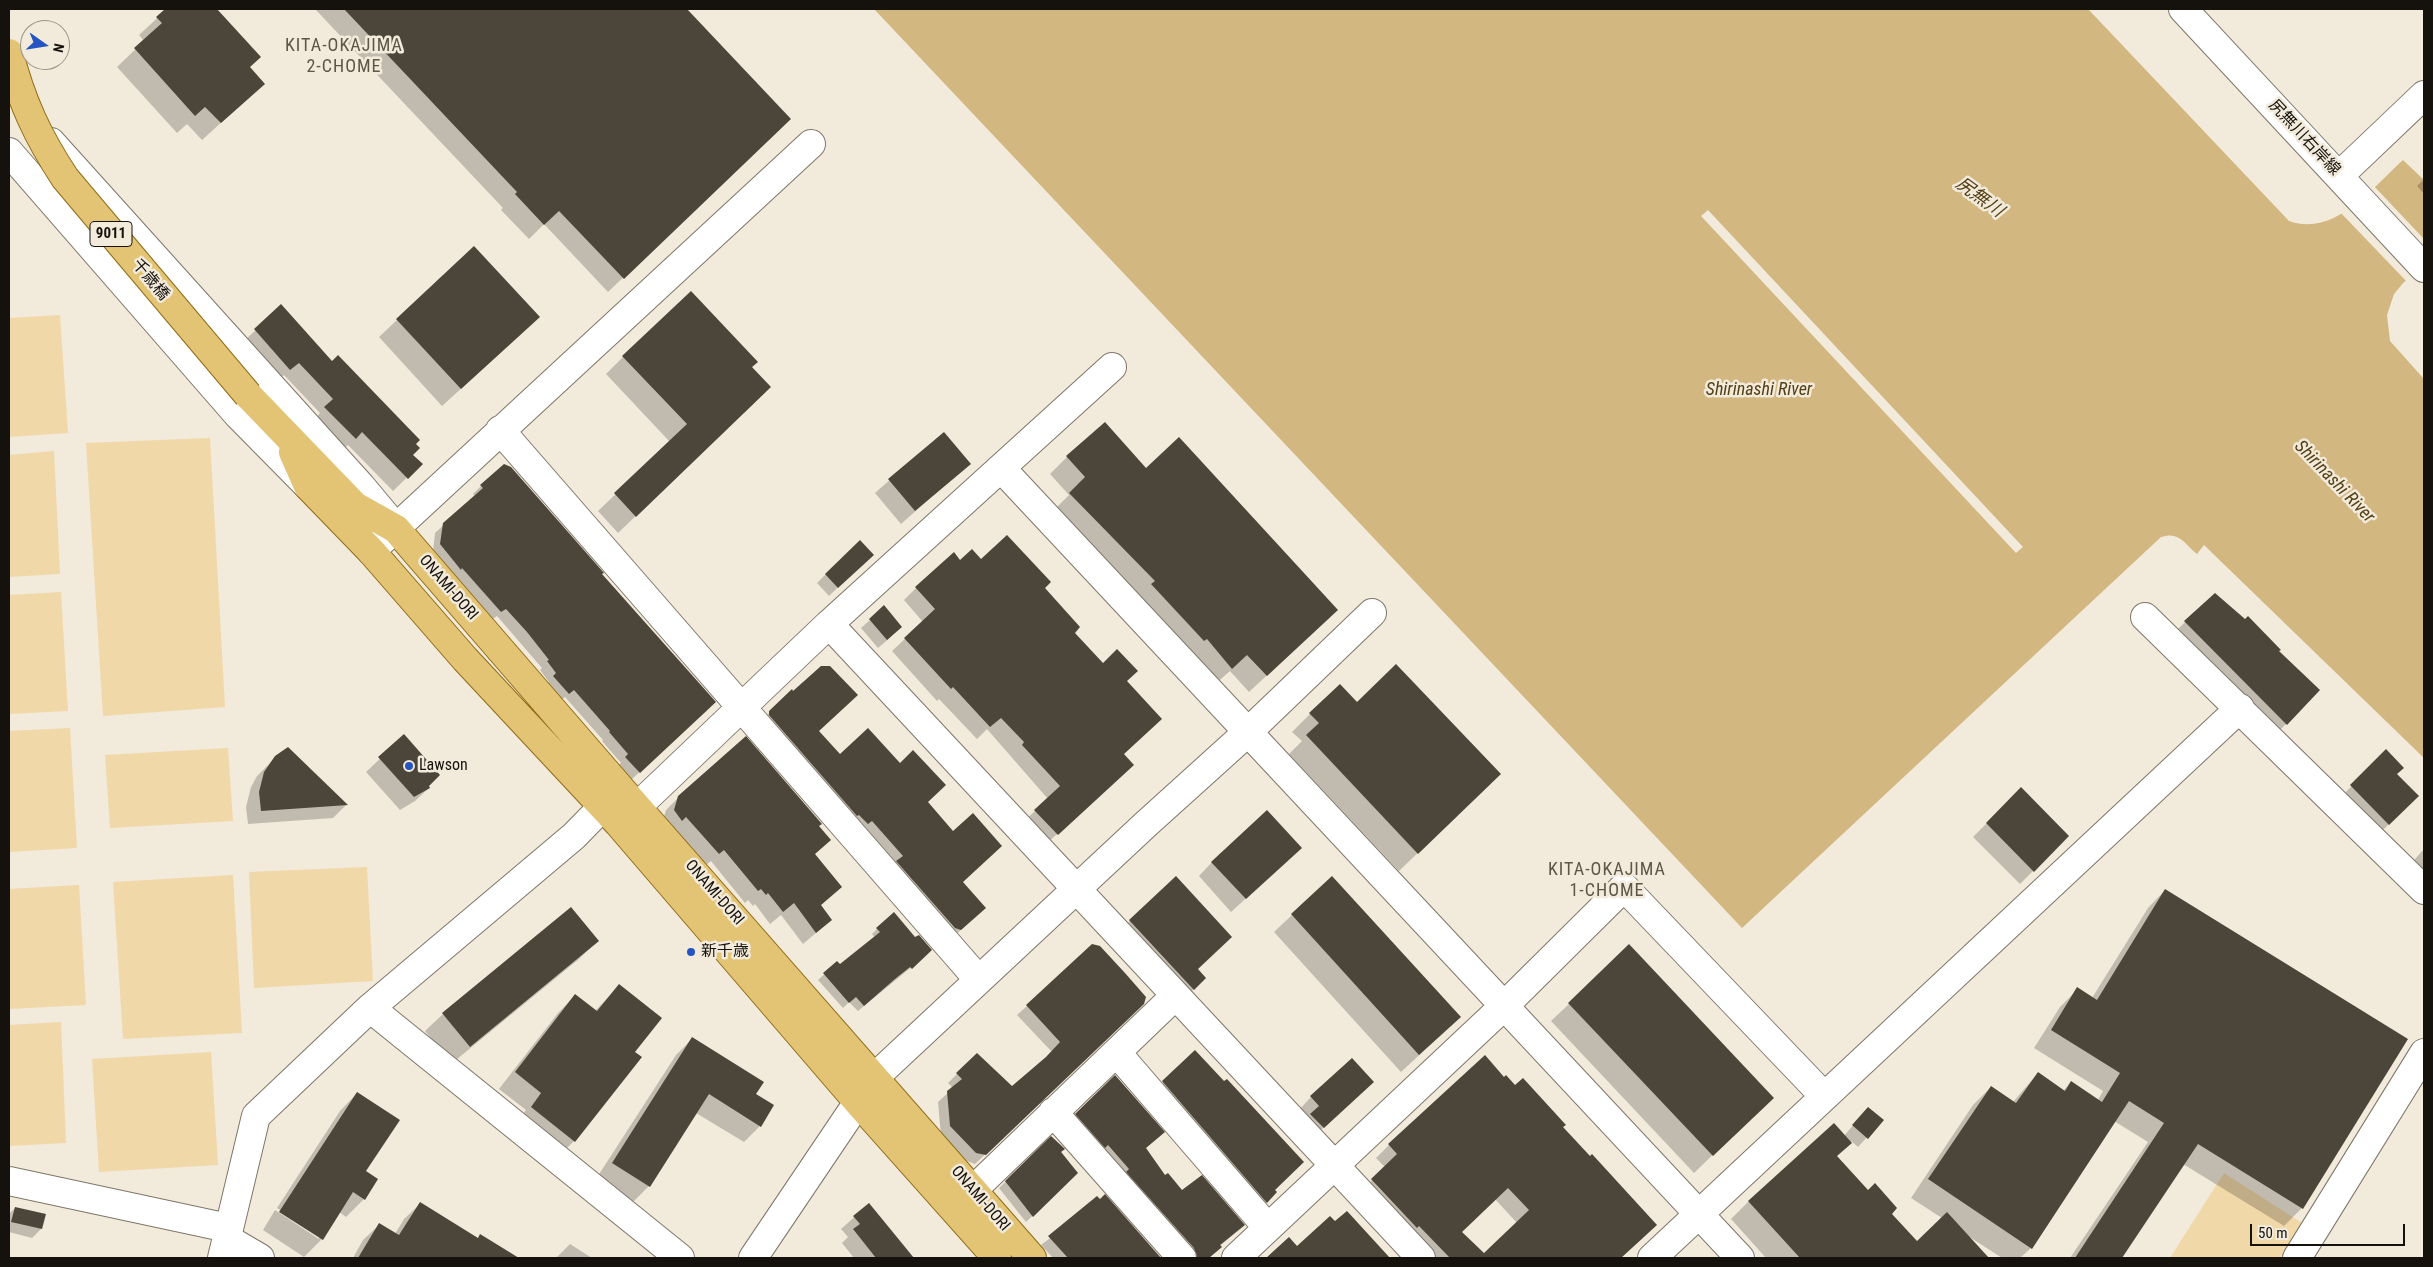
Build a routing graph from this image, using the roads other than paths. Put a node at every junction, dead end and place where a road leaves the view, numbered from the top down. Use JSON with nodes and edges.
{"nodes":[{"id":1,"x":2182,"y":9,"type":"edge"},
{"id":2,"x":9,"y":53,"type":"edge"},
{"id":3,"x":9,"y":82,"type":"edge"},
{"id":4,"x":2424,"y":95,"type":"edge"},
{"id":5,"x":46,"y":137,"type":"junction"},
{"id":6,"x":811,"y":144,"type":"dead end"},
{"id":7,"x":9,"y":145,"type":"edge"},
{"id":8,"x":9,"y":152,"type":"edge"},
{"id":9,"x":2345,"y":182,"type":"junction"},
{"id":10,"x":2424,"y":268,"type":"edge"},
{"id":11,"x":1112,"y":367,"type":"dead end"},
{"id":12,"x":500,"y":430,"type":"junction"},
{"id":13,"x":286,"y":434,"type":"junction"},
{"id":14,"x":1002,"y":468,"type":"junction"},
{"id":15,"x":308,"y":486,"type":"junction"},
{"id":16,"x":396,"y":529,"type":"junction"},
{"id":17,"x":371,"y":551,"type":"junction"},
{"id":18,"x":1372,"y":613,"type":"dead end"},
{"id":19,"x":2145,"y":617,"type":"dead end"},
{"id":20,"x":829,"y":624,"type":"junction"},
{"id":21,"x":741,"y":707,"type":"junction"},
{"id":22,"x":2240,"y":708,"type":"junction"},
{"id":23,"x":1248,"y":731,"type":"junction"},
{"id":24,"x":620,"y":807,"type":"junction"},
{"id":25,"x":1076,"y":890,"type":"junction"},
{"id":26,"x":2424,"y":890,"type":"edge"},
{"id":27,"x":978,"y":979,"type":"junction"},
{"id":28,"x":1175,"y":996,"type":"junction"},
{"id":29,"x":1503,"y":1006,"type":"junction"},
{"id":30,"x":370,"y":1008,"type":"junction"},
{"id":31,"x":1117,"y":1053,"type":"junction"},
{"id":32,"x":2424,"y":1053,"type":"edge"},
{"id":33,"x":875,"y":1077,"type":"junction"},
{"id":34,"x":1824,"y":1096,"type":"junction"},
{"id":35,"x":858,"y":1102,"type":"junction"},
{"id":36,"x":1053,"y":1112,"type":"junction"},
{"id":37,"x":1334,"y":1165,"type":"junction"},
{"id":38,"x":9,"y":1181,"type":"edge"},
{"id":39,"x":973,"y":1190,"type":"junction"},
{"id":40,"x":1699,"y":1214,"type":"junction"},
{"id":41,"x":1268,"y":1228,"type":"junction"},
{"id":42,"x":226,"y":1241,"type":"edge"},
{"id":43,"x":760,"y":1255,"type":"edge"},
{"id":44,"x":260,"y":1258,"type":"edge"},
{"id":45,"x":680,"y":1258,"type":"edge"},
{"id":46,"x":997,"y":1258,"type":"edge"},
{"id":47,"x":1032,"y":1258,"type":"edge"},
{"id":48,"x":1182,"y":1258,"type":"edge"},
{"id":49,"x":1236,"y":1258,"type":"edge"},
{"id":50,"x":1421,"y":1258,"type":"edge"},
{"id":51,"x":1652,"y":1258,"type":"edge"},
{"id":52,"x":1740,"y":1258,"type":"edge"},
{"id":53,"x":2297,"y":1258,"type":"edge"}],
"edges":[{"from":1,"to":9,"type":"street","name":"尻無川右岸線"},
{"from":2,"to":13,"type":"main road","name":"千歳橋","number":"9011","bridge":true},
{"from":3,"to":5,"type":"street"},
{"from":4,"to":9,"type":"street"},
{"from":5,"to":7,"type":"street"},
{"from":5,"to":16,"type":"street"},
{"from":6,"to":12,"type":"street"},
{"from":8,"to":15,"type":"street"},
{"from":9,"to":10,"type":"street","name":"尻無川右岸線"},
{"from":11,"to":14,"type":"street"},
{"from":12,"to":16,"type":"street"},
{"from":12,"to":21,"type":"street"},
{"from":13,"to":15,"type":"main road"},
{"from":13,"to":16,"type":"main road","name":"ONAMI-DORI"},
{"from":14,"to":20,"type":"street"},
{"from":14,"to":23,"type":"street"},
{"from":15,"to":17,"type":"main road","name":"ONAMI-DORI"},
{"from":16,"to":17,"type":"street"},
{"from":16,"to":24,"type":"main road","name":"ONAMI-DORI"},
{"from":17,"to":24,"type":"main road","name":"ONAMI-DORI"},
{"from":18,"to":23,"type":"street"},
{"from":19,"to":22,"type":"street"},
{"from":20,"to":21,"type":"street"},
{"from":20,"to":25,"type":"street"},
{"from":21,"to":24,"type":"street"},
{"from":21,"to":27,"type":"street"},
{"from":22,"to":26,"type":"street"},
{"from":22,"to":34,"type":"street"},
{"from":23,"to":25,"type":"street"},
{"from":23,"to":29,"type":"street"},
{"from":24,"to":30,"type":"street"},
{"from":24,"to":33,"type":"main road","name":"ONAMI-DORI"},
{"from":24,"to":35,"type":"main road","name":"ONAMI-DORI"},
{"from":25,"to":27,"type":"street"},
{"from":25,"to":28,"type":"street"},
{"from":27,"to":33,"type":"street"},
{"from":28,"to":31,"type":"street"},
{"from":28,"to":37,"type":"street"},
{"from":29,"to":34,"type":"street"},
{"from":29,"to":37,"type":"street"},
{"from":29,"to":40,"type":"street"},
{"from":30,"to":42,"type":"street"},
{"from":30,"to":45,"type":"street"},
{"from":31,"to":36,"type":"street"},
{"from":31,"to":41,"type":"street"},
{"from":32,"to":53,"type":"street"},
{"from":33,"to":35,"type":"street"},
{"from":33,"to":39,"type":"main road","name":"ONAMI-DORI"},
{"from":34,"to":40,"type":"street"},
{"from":35,"to":43,"type":"street"},
{"from":35,"to":46,"type":"main road","name":"ONAMI-DORI"},
{"from":36,"to":39,"type":"street"},
{"from":36,"to":48,"type":"street"},
{"from":37,"to":41,"type":"street"},
{"from":37,"to":50,"type":"street"},
{"from":38,"to":42,"type":"street"},
{"from":39,"to":47,"type":"main road","name":"ONAMI-DORI"},
{"from":40,"to":51,"type":"street"},
{"from":40,"to":52,"type":"street"},
{"from":41,"to":49,"type":"street"},
{"from":42,"to":44,"type":"street"}]}
